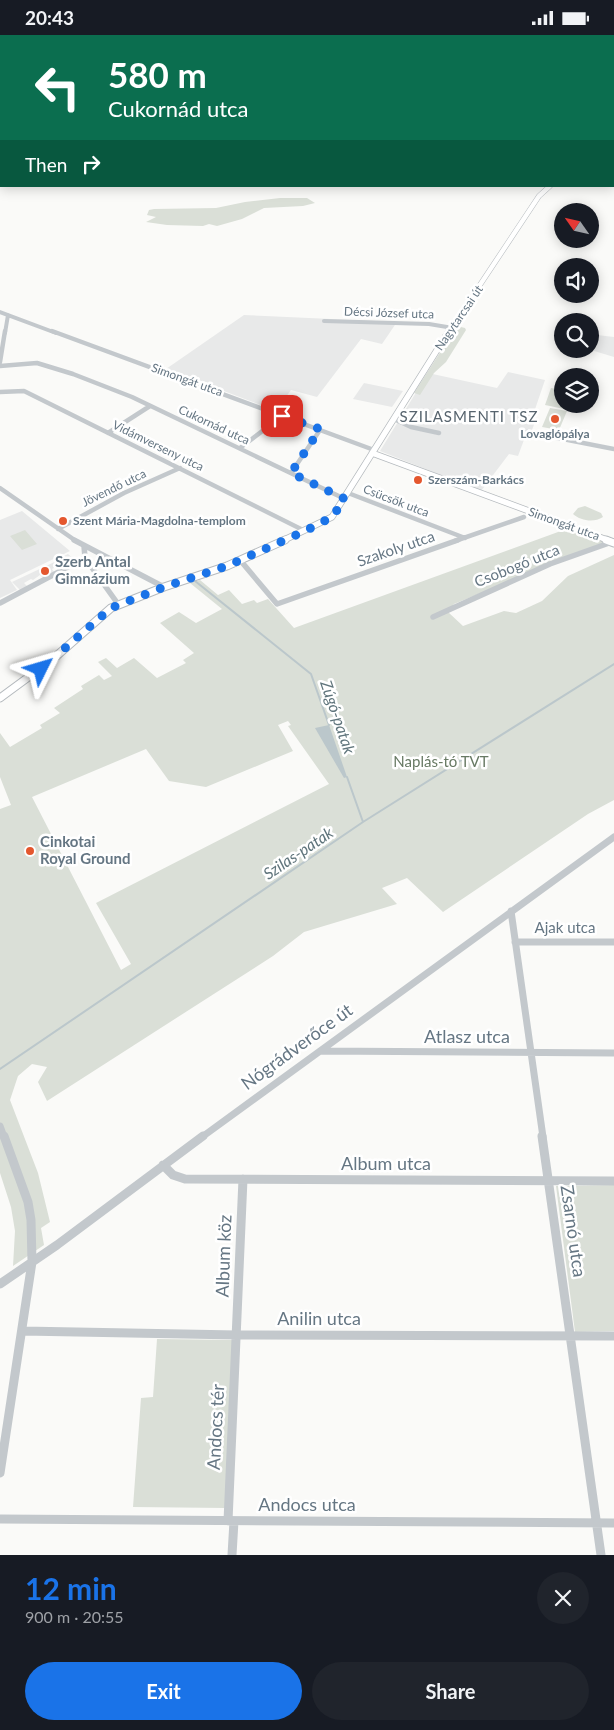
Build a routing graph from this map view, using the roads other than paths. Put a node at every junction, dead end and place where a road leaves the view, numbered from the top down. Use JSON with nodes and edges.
{"nodes":[{"id":1,"x":549,"y":187,"type":"edge"},
{"id":2,"x":0,"y":312,"type":"edge"},
{"id":3,"x":8,"y":315,"type":"junction"},
{"id":4,"x":324,"y":321,"type":"dead end"},
{"id":5,"x":453,"y":328,"type":"junction"},
{"id":6,"x":0,"y":362,"type":"edge"},
{"id":7,"x":0,"y":366,"type":"edge"},
{"id":8,"x":0,"y":392,"type":"edge"},
{"id":9,"x":150,"y":406,"type":"junction"},
{"id":10,"x":282,"y":416,"type":"junction"},
{"id":11,"x":394,"y":419,"type":"junction"},
{"id":12,"x":320,"y":429,"type":"junction"},
{"id":13,"x":527,"y":432,"type":"dead end"},
{"id":14,"x":108,"y":433,"type":"junction"},
{"id":15,"x":439,"y":433,"type":"dead end"},
{"id":16,"x":240,"y":448,"type":"junction"},
{"id":17,"x":614,"y":449,"type":"edge"},
{"id":18,"x":373,"y":451,"type":"junction"},
{"id":19,"x":180,"y":468,"type":"junction"},
{"id":20,"x":291,"y":473,"type":"junction"},
{"id":21,"x":0,"y":487,"type":"edge"},
{"id":22,"x":347,"y":496,"type":"junction"},
{"id":23,"x":524,"y":517,"type":"dead end"},
{"id":24,"x":58,"y":529,"type":"junction"},
{"id":25,"x":305,"y":531,"type":"junction"},
{"id":26,"x":465,"y":538,"type":"junction"},
{"id":27,"x":613,"y":543,"type":"edge"},
{"id":28,"x":84,"y":546,"type":"junction"},
{"id":29,"x":85,"y":559,"type":"junction"},
{"id":30,"x":240,"y":560,"type":"junction"},
{"id":31,"x":146,"y":578,"type":"junction"},
{"id":32,"x":164,"y":587,"type":"junction"},
{"id":33,"x":149,"y":593,"type":"junction"},
{"id":34,"x":0,"y":603,"type":"edge"},
{"id":35,"x":118,"y":604,"type":"junction"},
{"id":36,"x":434,"y":617,"type":"dead end"},
{"id":37,"x":1,"y":696,"type":"edge"},
{"id":38,"x":614,"y":837,"type":"edge"},
{"id":39,"x":511,"y":911,"type":"junction"},
{"id":40,"x":515,"y":942,"type":"junction"},
{"id":41,"x":614,"y":942,"type":"edge"},
{"id":42,"x":321,"y":1051,"type":"junction"},
{"id":43,"x":531,"y":1053,"type":"junction"},
{"id":44,"x":614,"y":1053,"type":"edge"},
{"id":45,"x":0,"y":1126,"type":"edge"},
{"id":46,"x":163,"y":1165,"type":"junction"},
{"id":47,"x":243,"y":1179,"type":"junction"},
{"id":48,"x":549,"y":1181,"type":"junction"},
{"id":49,"x":614,"y":1181,"type":"edge"},
{"id":50,"x":32,"y":1262,"type":"junction"},
{"id":51,"x":0,"y":1284,"type":"edge"},
{"id":52,"x":23,"y":1331,"type":"junction"},
{"id":53,"x":237,"y":1335,"type":"junction"},
{"id":54,"x":572,"y":1337,"type":"junction"},
{"id":55,"x":614,"y":1337,"type":"edge"},
{"id":56,"x":0,"y":1473,"type":"edge"},
{"id":57,"x":0,"y":1519,"type":"edge"},
{"id":58,"x":231,"y":1521,"type":"junction"},
{"id":59,"x":597,"y":1523,"type":"junction"},
{"id":60,"x":614,"y":1523,"type":"edge"},
{"id":61,"x":232,"y":1555,"type":"edge"},
{"id":62,"x":601,"y":1555,"type":"edge"}],
"edges":[{"from":1,"to":5,"type":"main road","name":"Nagytarcsai út"},
{"from":2,"to":3,"type":"street","name":"Simongát utca"},
{"from":3,"to":6,"type":"street"},
{"from":3,"to":10,"type":"street","name":"Simongát utca"},
{"from":4,"to":5,"type":"street","name":"Décsi József utca"},
{"from":5,"to":11,"type":"main road","name":"Nagytarcsai út"},
{"from":7,"to":9,"type":"street","name":"Cukornád utca"},
{"from":8,"to":14,"type":"street","name":"Vidámverseny utca"},
{"from":9,"to":14,"type":"street"},
{"from":9,"to":16,"type":"street","name":"Cukornád utca"},
{"from":10,"to":12,"type":"street","name":"Simongát utca"},
{"from":10,"to":16,"type":"street"},
{"from":11,"to":15,"type":"street"},
{"from":11,"to":18,"type":"main road","name":"Nagytarcsai út"},
{"from":12,"to":18,"type":"street","name":"Simongát utca"},
{"from":12,"to":20,"type":"street"},
{"from":13,"to":17,"type":"street"},
{"from":14,"to":19,"type":"street","name":"Vidámverseny utca"},
{"from":16,"to":20,"type":"street","name":"Cukornád utca"},
{"from":18,"to":22,"type":"main road","name":"Nagytarcsai út"},
{"from":18,"to":27,"type":"main road","name":"Simongát utca"},
{"from":19,"to":24,"type":"street","name":"Jövendő utca"},
{"from":19,"to":25,"type":"street","name":"Vidámverseny utca"},
{"from":20,"to":22,"type":"street","name":"Cukornád utca"},
{"from":21,"to":24,"type":"street"},
{"from":22,"to":25,"type":"main road","name":"Nagytarcsai út"},
{"from":22,"to":26,"type":"street","name":"Csücsök utca"},
{"from":23,"to":26,"type":"street","name":"Szakoly utca"},
{"from":24,"to":28,"type":"street"},
{"from":25,"to":30,"type":"main road","name":"Nagytarcsai út"},
{"from":26,"to":30,"type":"street","name":"Szakoly utca"},
{"from":27,"to":36,"type":"street","name":"Csobogó utca"},
{"from":28,"to":29,"type":"street"},
{"from":28,"to":31,"type":"street"},
{"from":29,"to":34,"type":"street"},
{"from":29,"to":35,"type":"street"},
{"from":30,"to":32,"type":"main road","name":"Nagytarcsai út"},
{"from":31,"to":32,"type":"street"},
{"from":31,"to":33,"type":"street"},
{"from":32,"to":33,"type":"main road","name":"Nagytarcsai út"},
{"from":33,"to":35,"type":"main road","name":"Nagytarcsai út"},
{"from":35,"to":37,"type":"main road","name":"Nagytarcsai út"},
{"from":38,"to":39,"type":"street","name":"Nógrádverőce út"},
{"from":39,"to":40,"type":"street","name":"Zsarnó utca"},
{"from":39,"to":42,"type":"street","name":"Nógrádverőce út"},
{"from":40,"to":41,"type":"street","name":"Ajak utca"},
{"from":40,"to":43,"type":"street","name":"Zsarnó utca"},
{"from":42,"to":43,"type":"street","name":"Atlasz utca"},
{"from":42,"to":46,"type":"street","name":"Nógrádverőce út"},
{"from":43,"to":44,"type":"street","name":"Atlasz utca"},
{"from":43,"to":48,"type":"street","name":"Zsarnó utca"},
{"from":45,"to":50,"type":"street"},
{"from":46,"to":47,"type":"street","name":"Album utca"},
{"from":46,"to":50,"type":"street","name":"Nógrádverőce út"},
{"from":47,"to":48,"type":"street","name":"Album utca"},
{"from":47,"to":53,"type":"street","name":"Album köz"},
{"from":48,"to":49,"type":"street","name":"Album utca"},
{"from":48,"to":54,"type":"street","name":"Zsarnó utca"},
{"from":50,"to":51,"type":"street","name":"Nógrádverőce út"},
{"from":50,"to":52,"type":"street"},
{"from":52,"to":53,"type":"street","name":"Anilin utca"},
{"from":52,"to":56,"type":"street"},
{"from":53,"to":54,"type":"street","name":"Anilin utca"},
{"from":53,"to":58,"type":"street","name":"Andocs tér"},
{"from":54,"to":55,"type":"street","name":"Anilin utca"},
{"from":54,"to":59,"type":"street","name":"Zsarnó utca"},
{"from":57,"to":58,"type":"street","name":"Andocs utca"},
{"from":58,"to":59,"type":"street","name":"Andocs utca"},
{"from":58,"to":61,"type":"street"},
{"from":59,"to":60,"type":"street","name":"Andocs utca"},
{"from":59,"to":62,"type":"street","name":"Zsarnó utca"}]}
